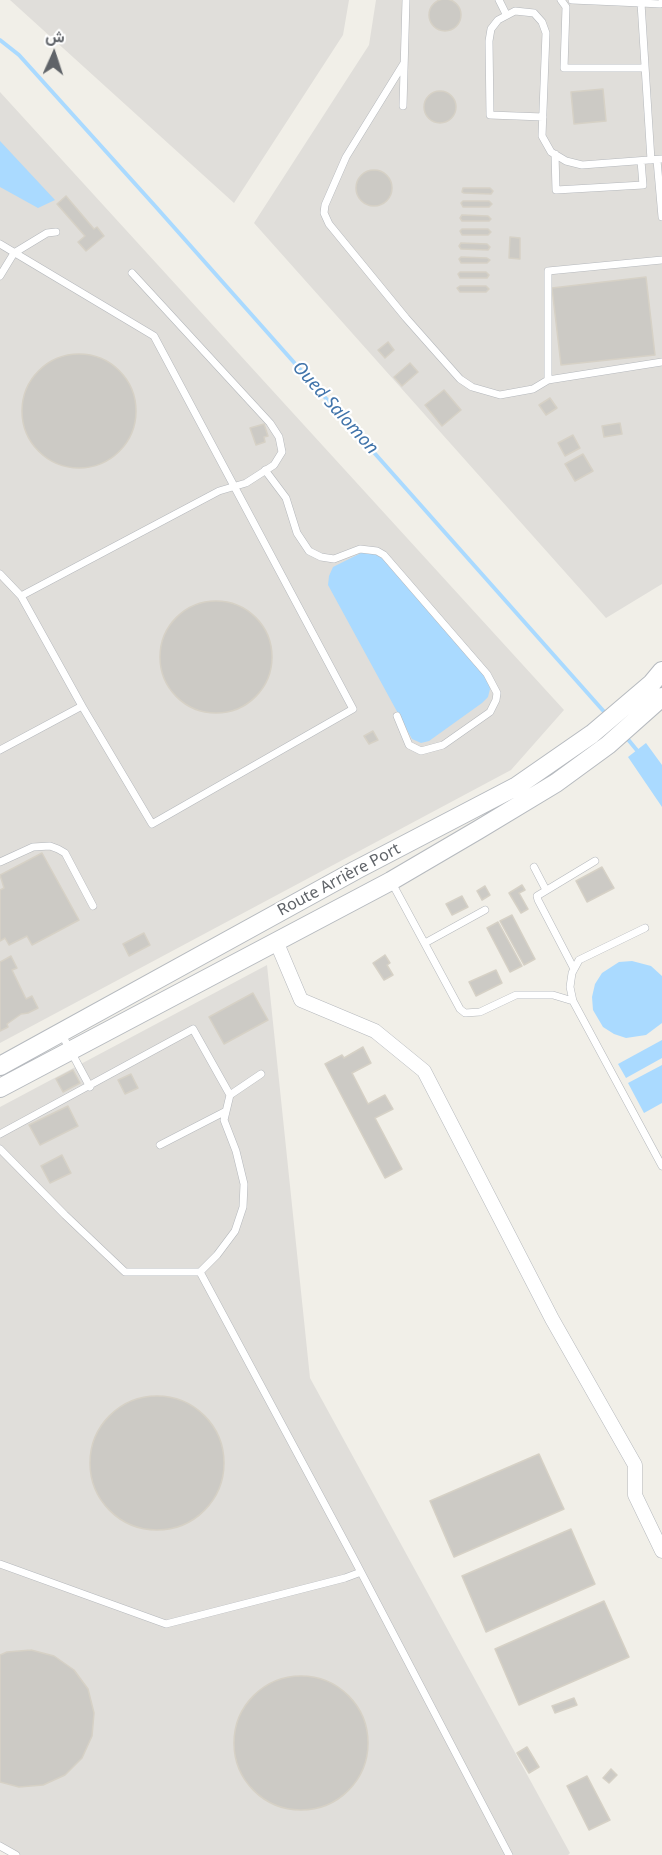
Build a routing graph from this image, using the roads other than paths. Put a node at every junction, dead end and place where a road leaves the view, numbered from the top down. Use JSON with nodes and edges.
{"nodes":[{"id":1,"x":406,"y":0,"type":"edge"},
{"id":2,"x":499,"y":0,"type":"edge"},
{"id":3,"x":561,"y":0,"type":"edge"},
{"id":4,"x":572,"y":0,"type":"edge"},
{"id":5,"x":662,"y":2,"type":"edge"},
{"id":6,"x":641,"y":3,"type":"junction"},
{"id":7,"x":566,"y":8,"type":"junction"},
{"id":8,"x":506,"y":14,"type":"junction"},
{"id":9,"x":404,"y":63,"type":"junction"},
{"id":10,"x":645,"y":68,"type":"junction"},
{"id":11,"x":403,"y":106,"type":"dead end"},
{"id":12,"x":543,"y":117,"type":"junction"},
{"id":13,"x":555,"y":154,"type":"junction"},
{"id":14,"x":656,"y":160,"type":"edge"},
{"id":15,"x":641,"y":161,"type":"junction"},
{"id":16,"x":662,"y":217,"type":"edge"},
{"id":17,"x":56,"y":232,"type":"dead end"},
{"id":18,"x":0,"y":244,"type":"edge"},
{"id":19,"x":14,"y":253,"type":"junction"},
{"id":20,"x":662,"y":260,"type":"edge"},
{"id":21,"x":132,"y":273,"type":"dead end"},
{"id":22,"x":0,"y":276,"type":"edge"},
{"id":23,"x":662,"y":363,"type":"edge"},
{"id":24,"x":548,"y":380,"type":"junction"},
{"id":25,"x":265,"y":470,"type":"junction"},
{"id":26,"x":236,"y":486,"type":"junction"},
{"id":27,"x":0,"y":573,"type":"edge"},
{"id":28,"x":21,"y":596,"type":"junction"},
{"id":29,"x":662,"y":671,"type":"edge"},
{"id":30,"x":662,"y":697,"type":"edge"},
{"id":31,"x":82,"y":706,"type":"junction"},
{"id":32,"x":637,"y":708,"type":"junction"},
{"id":33,"x":397,"y":716,"type":"dead end"},
{"id":34,"x":0,"y":750,"type":"edge"},
{"id":35,"x":595,"y":861,"type":"dead end"},
{"id":36,"x":0,"y":862,"type":"edge"},
{"id":37,"x":534,"y":867,"type":"dead end"},
{"id":38,"x":391,"y":881,"type":"junction"},
{"id":39,"x":546,"y":890,"type":"junction"},
{"id":40,"x":93,"y":906,"type":"dead end"},
{"id":41,"x":485,"y":910,"type":"dead end"},
{"id":42,"x":645,"y":928,"type":"dead end"},
{"id":43,"x":276,"y":941,"type":"junction"},
{"id":44,"x":425,"y":943,"type":"junction"},
{"id":45,"x":568,"y":959,"type":"junction"},
{"id":46,"x":579,"y":960,"type":"junction"},
{"id":47,"x":574,"y":969,"type":"junction"},
{"id":48,"x":573,"y":1001,"type":"junction"},
{"id":49,"x":61,"y":1033,"type":"junction"},
{"id":50,"x":71,"y":1050,"type":"junction"},
{"id":51,"x":0,"y":1066,"type":"edge"},
{"id":52,"x":261,"y":1074,"type":"dead end"},
{"id":53,"x":90,"y":1086,"type":"junction"},
{"id":54,"x":0,"y":1088,"type":"edge"},
{"id":55,"x":230,"y":1095,"type":"junction"},
{"id":56,"x":226,"y":1112,"type":"junction"},
{"id":57,"x":0,"y":1134,"type":"edge"},
{"id":58,"x":160,"y":1145,"type":"dead end"},
{"id":59,"x":0,"y":1149,"type":"edge"},
{"id":60,"x":662,"y":1166,"type":"edge"},
{"id":61,"x":200,"y":1272,"type":"junction"},
{"id":62,"x":662,"y":1551,"type":"edge"},
{"id":63,"x":0,"y":1564,"type":"edge"},
{"id":64,"x":361,"y":1572,"type":"junction"},
{"id":65,"x":0,"y":1846,"type":"edge"},
{"id":66,"x":16,"y":1855,"type":"edge"},
{"id":67,"x":509,"y":1855,"type":"edge"}],
"edges":[{"from":1,"to":9,"type":"lane"},
{"from":2,"to":8,"type":"lane"},
{"from":3,"to":7,"type":"lane"},
{"from":4,"to":6,"type":"lane"},
{"from":4,"to":7,"type":"lane"},
{"from":5,"to":6,"type":"lane"},
{"from":6,"to":10,"type":"lane"},
{"from":7,"to":10,"type":"lane"},
{"from":8,"to":12,"type":"lane"},
{"from":8,"to":12,"type":"lane"},
{"from":9,"to":11,"type":"lane"},
{"from":9,"to":24,"type":"lane"},
{"from":10,"to":14,"type":"lane"},
{"from":12,"to":13,"type":"lane"},
{"from":13,"to":15,"type":"lane"},
{"from":13,"to":15,"type":"lane"},
{"from":14,"to":15,"type":"lane"},
{"from":14,"to":16,"type":"lane"},
{"from":17,"to":19,"type":"lane"},
{"from":18,"to":19,"type":"lane"},
{"from":19,"to":22,"type":"lane"},
{"from":19,"to":26,"type":"lane"},
{"from":20,"to":24,"type":"lane"},
{"from":21,"to":25,"type":"lane"},
{"from":23,"to":24,"type":"lane"},
{"from":25,"to":26,"type":"lane"},
{"from":25,"to":33,"type":"lane"},
{"from":26,"to":28,"type":"lane"},
{"from":26,"to":31,"type":"lane"},
{"from":27,"to":28,"type":"lane"},
{"from":28,"to":31,"type":"lane"},
{"from":29,"to":32,"type":"street","name":"Route Arrière Port"},
{"from":30,"to":32,"type":"street","name":"Route Arrière Port"},
{"from":31,"to":34,"type":"lane"},
{"from":32,"to":38,"type":"street","name":"Route Arrière Port"},
{"from":32,"to":49,"type":"street","name":"Route Arrière Port"},
{"from":35,"to":39,"type":"lane"},
{"from":36,"to":40,"type":"lane"},
{"from":37,"to":39,"type":"lane"},
{"from":38,"to":43,"type":"street","name":"Route Arrière Port"},
{"from":38,"to":44,"type":"lane"},
{"from":39,"to":45,"type":"lane"},
{"from":41,"to":44,"type":"lane"},
{"from":42,"to":46,"type":"lane"},
{"from":43,"to":50,"type":"street","name":"Route Arrière Port"},
{"from":43,"to":62,"type":"street"},
{"from":44,"to":48,"type":"lane"},
{"from":45,"to":46,"type":"lane"},
{"from":45,"to":47,"type":"lane"},
{"from":46,"to":47,"type":"lane"},
{"from":47,"to":48,"type":"lane"},
{"from":48,"to":60,"type":"lane"},
{"from":49,"to":50,"type":"lane"},
{"from":49,"to":51,"type":"street","name":"Route Arrière Port"},
{"from":50,"to":53,"type":"lane"},
{"from":50,"to":54,"type":"street","name":"Route Arrière Port"},
{"from":52,"to":55,"type":"lane"},
{"from":53,"to":55,"type":"lane"},
{"from":53,"to":57,"type":"lane"},
{"from":55,"to":56,"type":"lane"},
{"from":56,"to":58,"type":"lane"},
{"from":56,"to":61,"type":"lane"},
{"from":59,"to":61,"type":"lane"},
{"from":61,"to":64,"type":"lane"},
{"from":63,"to":64,"type":"lane"},
{"from":64,"to":67,"type":"lane"},
{"from":65,"to":66,"type":"lane"}]}
